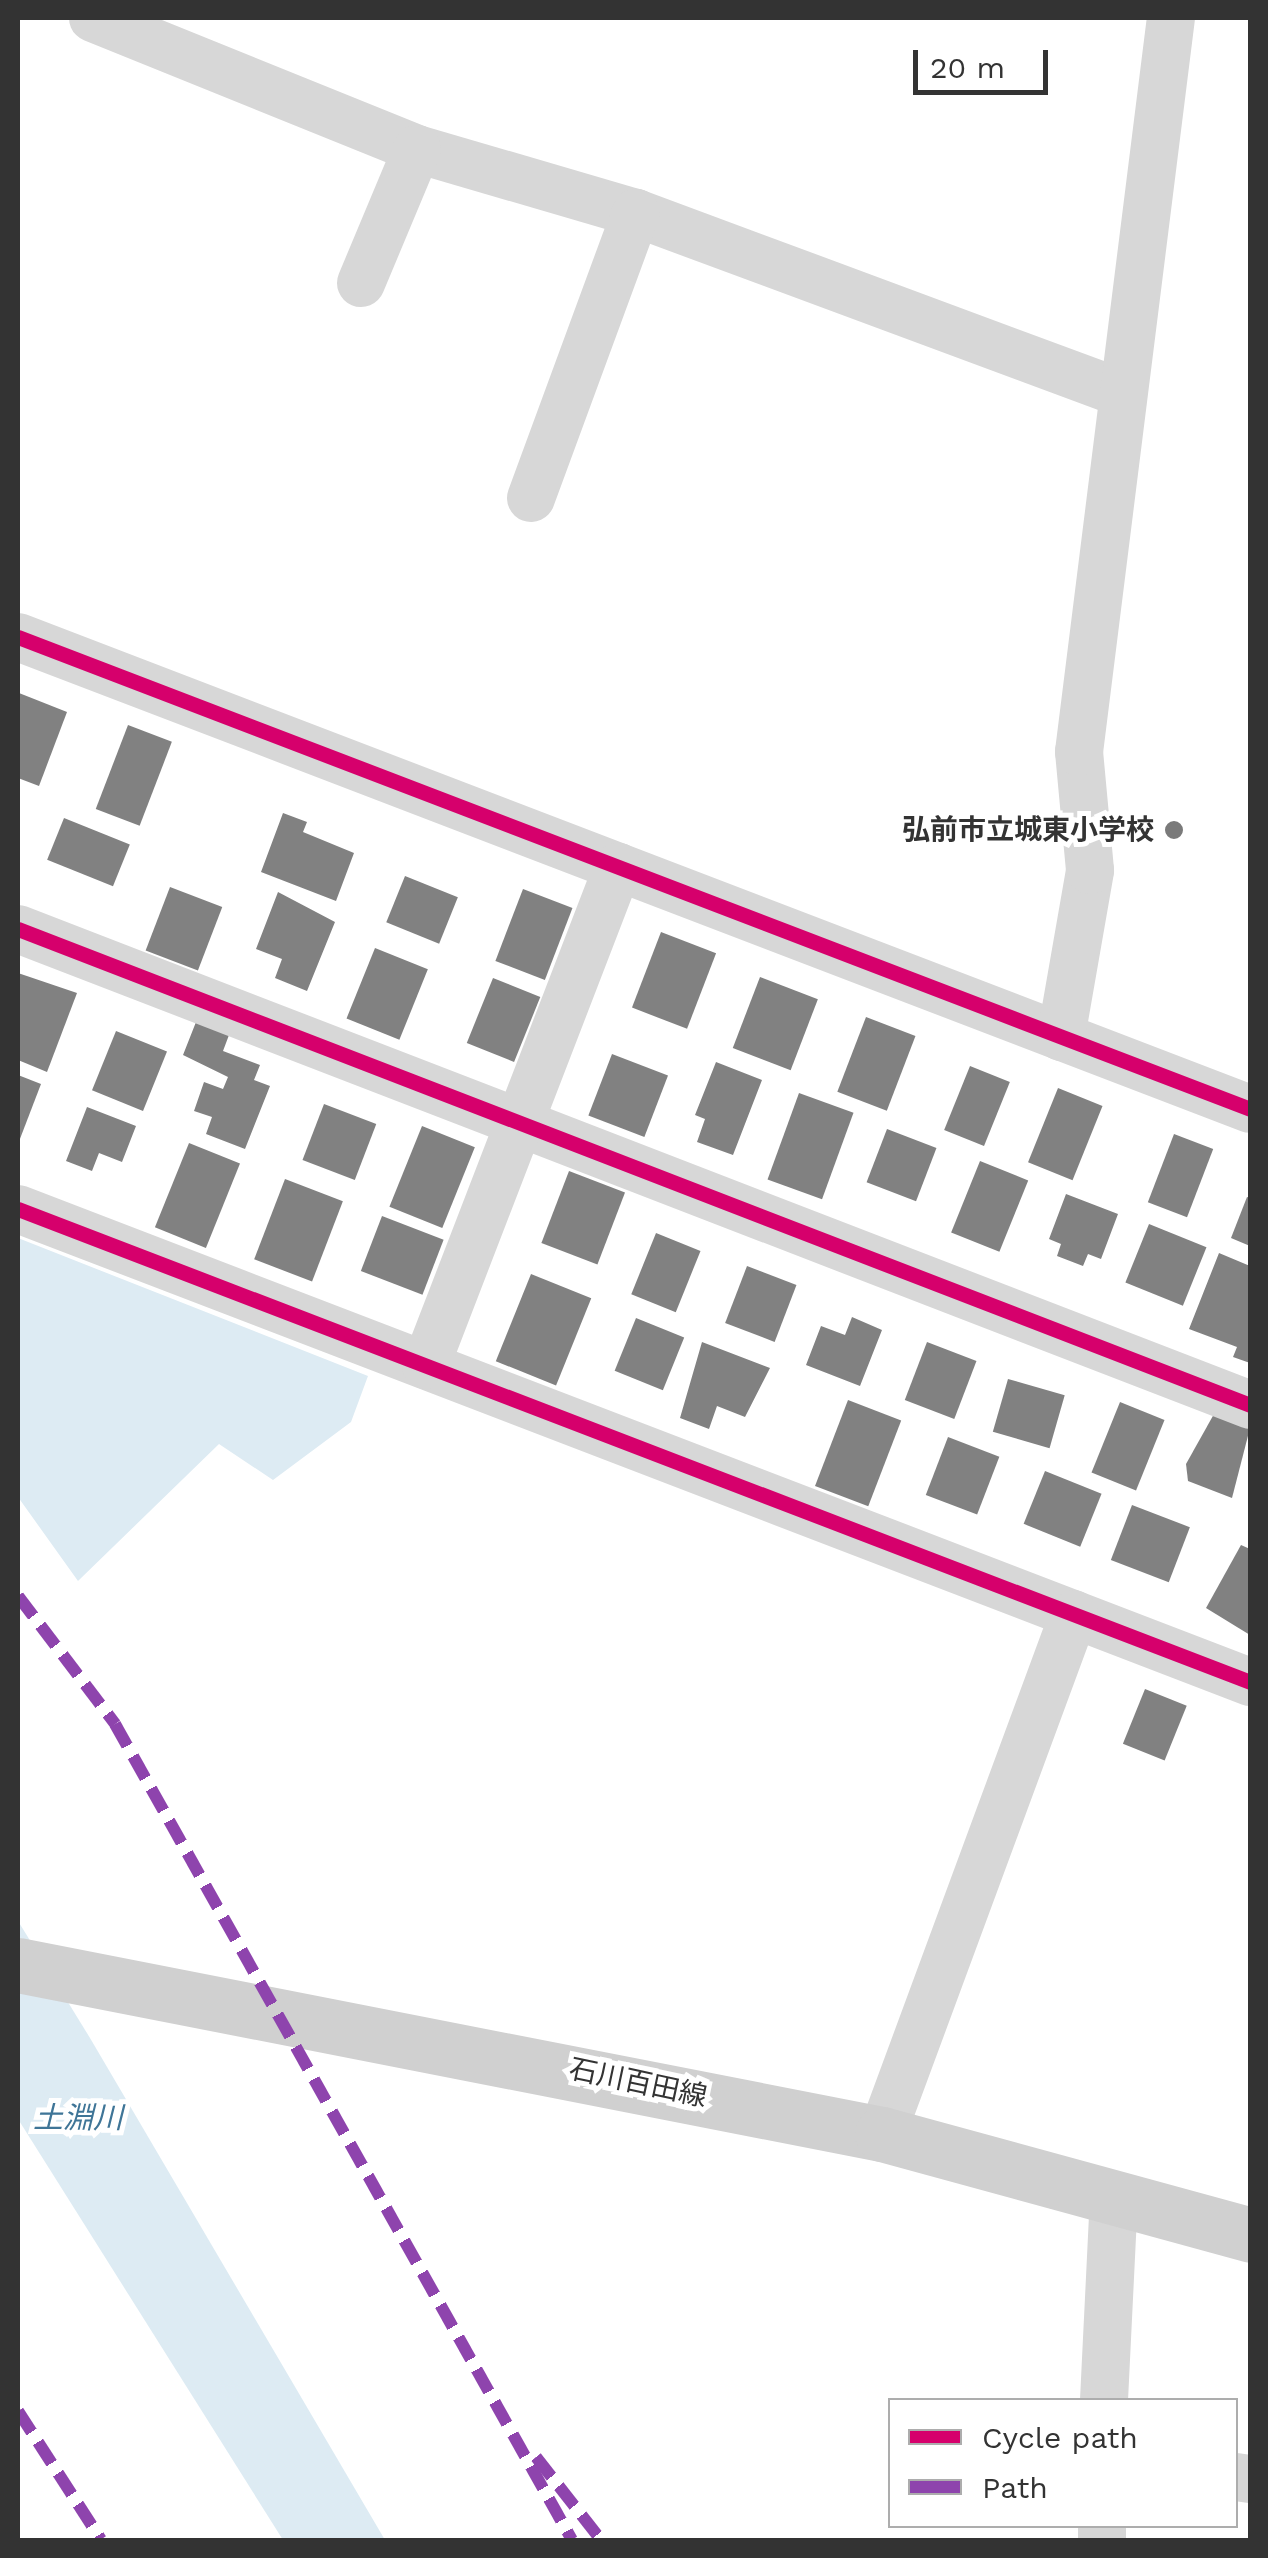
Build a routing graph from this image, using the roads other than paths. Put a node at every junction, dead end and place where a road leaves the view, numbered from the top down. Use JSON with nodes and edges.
{"nodes":[{"id":1,"x":93,"y":18,"type":"edge"},
{"id":2,"x":1171,"y":18,"type":"edge"},
{"id":3,"x":417,"y":149,"type":"junction"},
{"id":4,"x":636,"y":213,"type":"junction"},
{"id":5,"x":361,"y":283,"type":"dead end"},
{"id":6,"x":1121,"y":393,"type":"junction"},
{"id":7,"x":532,"y":498,"type":"dead end"},
{"id":8,"x":18,"y":637,"type":"edge"},
{"id":9,"x":618,"y":868,"type":"junction"},
{"id":10,"x":18,"y":929,"type":"edge"},
{"id":11,"x":1060,"y":1036,"type":"junction"},
{"id":12,"x":1250,"y":1109,"type":"edge"},
{"id":13,"x":520,"y":1123,"type":"junction"},
{"id":14,"x":18,"y":1209,"type":"edge"},
{"id":15,"x":426,"y":1366,"type":"junction"},
{"id":16,"x":1250,"y":1405,"type":"edge"},
{"id":17,"x":1074,"y":1614,"type":"junction"},
{"id":18,"x":1250,"y":1682,"type":"edge"},
{"id":19,"x":18,"y":1965,"type":"edge"},
{"id":20,"x":882,"y":2134,"type":"junction"},
{"id":21,"x":1114,"y":2196,"type":"junction"},
{"id":22,"x":1250,"y":2235,"type":"edge"},
{"id":23,"x":1104,"y":2398,"type":"edge"}],
"edges":[{"from":1,"to":3,"type":"street"},
{"from":2,"to":6,"type":"street"},
{"from":3,"to":4,"type":"street"},
{"from":3,"to":5,"type":"street"},
{"from":4,"to":6,"type":"street"},
{"from":4,"to":7,"type":"street"},
{"from":6,"to":11,"type":"street"},
{"from":8,"to":9,"type":"street"},
{"from":9,"to":11,"type":"street"},
{"from":9,"to":13,"type":"street"},
{"from":10,"to":13,"type":"street"},
{"from":11,"to":12,"type":"street"},
{"from":13,"to":15,"type":"street"},
{"from":13,"to":16,"type":"street"},
{"from":14,"to":15,"type":"street"},
{"from":15,"to":17,"type":"street"},
{"from":17,"to":18,"type":"street"},
{"from":17,"to":20,"type":"street"},
{"from":19,"to":20,"type":"main road","name":"石川百田線"},
{"from":20,"to":21,"type":"main road","name":"石川百田線"},
{"from":21,"to":22,"type":"main road","name":"石川百田線"},
{"from":21,"to":23,"type":"street"}]}
